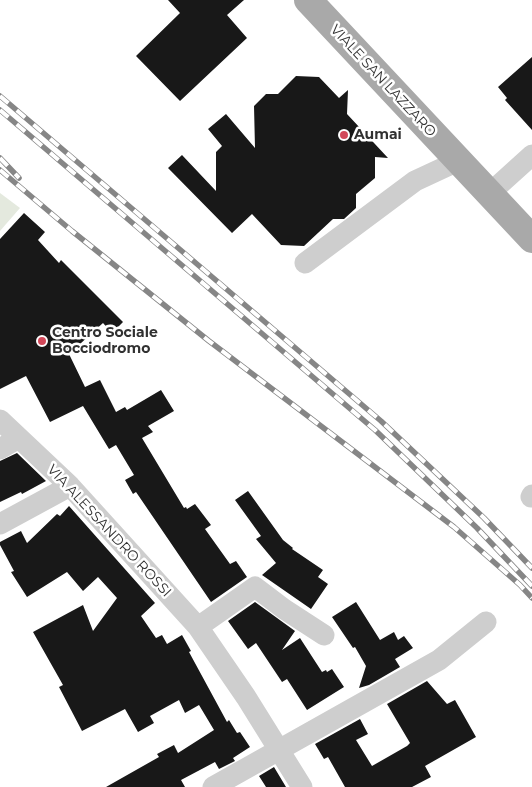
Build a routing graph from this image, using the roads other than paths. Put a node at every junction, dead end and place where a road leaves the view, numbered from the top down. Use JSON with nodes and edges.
{"nodes":[{"id":1,"x":319,"y":4,"type":"edge"},
{"id":2,"x":532,"y":155,"type":"edge"},
{"id":3,"x":458,"y":161,"type":"junction"},
{"id":4,"x":490,"y":193,"type":"junction"},
{"id":5,"x":532,"y":239,"type":"edge"},
{"id":6,"x":305,"y":263,"type":"dead end"},
{"id":7,"x":0,"y":420,"type":"edge"},
{"id":8,"x":19,"y":438,"type":"junction"},
{"id":9,"x":0,"y":449,"type":"edge"},
{"id":10,"x":70,"y":486,"type":"junction"},
{"id":11,"x":0,"y":524,"type":"edge"},
{"id":12,"x":486,"y":622,"type":"dead end"},
{"id":13,"x":198,"y":628,"type":"junction"},
{"id":14,"x":324,"y":636,"type":"dead end"},
{"id":15,"x":279,"y":748,"type":"junction"},
{"id":16,"x":213,"y":787,"type":"edge"},
{"id":17,"x":302,"y":787,"type":"edge"}],
"edges":[{"from":1,"to":3,"type":"main road","name":"VIALE SAN LAZZARO"},
{"from":2,"to":4,"type":"street"},
{"from":3,"to":4,"type":"main road","name":"VIALE SAN LAZZARO"},
{"from":3,"to":6,"type":"street"},
{"from":4,"to":5,"type":"main road","name":"VIALE SAN LAZZARO"},
{"from":7,"to":8,"type":"street","name":"VIA ALESSANDRO ROSSI"},
{"from":8,"to":9,"type":"street"},
{"from":8,"to":10,"type":"street","name":"VIA ALESSANDRO ROSSI"},
{"from":10,"to":11,"type":"street"},
{"from":10,"to":13,"type":"street","name":"VIA ALESSANDRO ROSSI"},
{"from":12,"to":15,"type":"street"},
{"from":13,"to":14,"type":"street"},
{"from":13,"to":15,"type":"street","name":"VIA ALESSANDRO ROSSI"},
{"from":15,"to":16,"type":"street"},
{"from":15,"to":17,"type":"street","name":"VIA ALESSANDRO ROSSI"}]}
